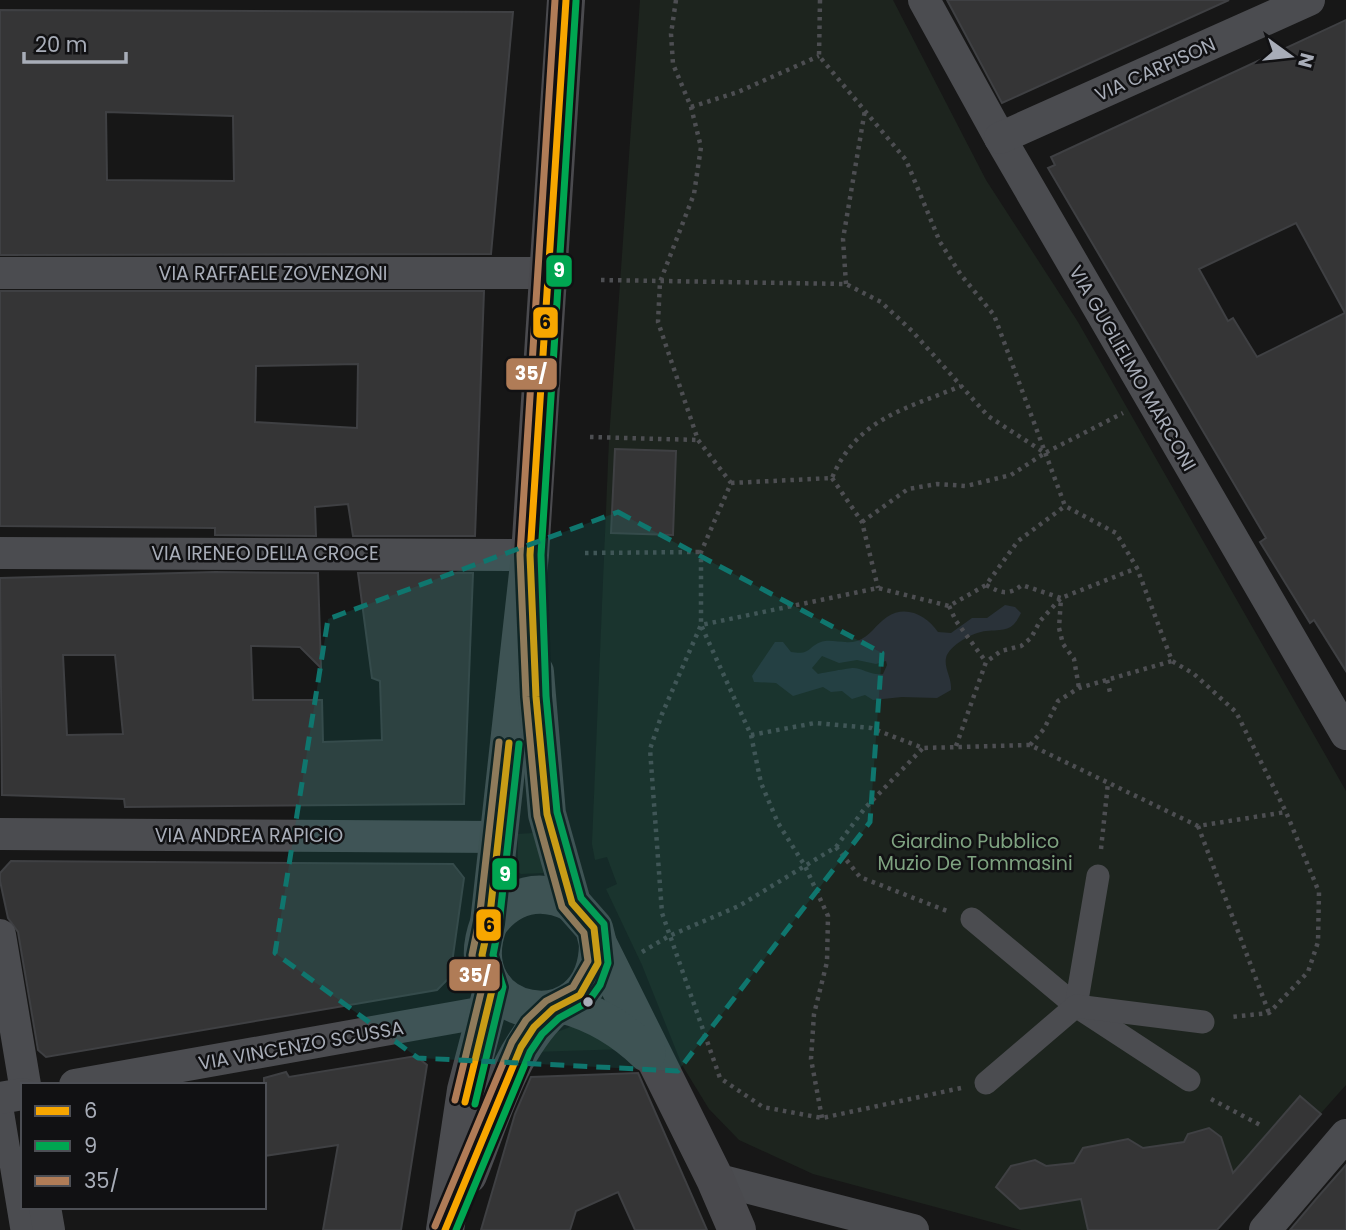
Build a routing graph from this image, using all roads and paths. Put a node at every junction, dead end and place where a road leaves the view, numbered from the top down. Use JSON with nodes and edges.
{"nodes":[{"id":1,"x":566,"y":0,"type":"edge"},
{"id":2,"x":676,"y":0,"type":"edge"},
{"id":3,"x":820,"y":0,"type":"edge"},
{"id":4,"x":924,"y":0,"type":"edge"},
{"id":5,"x":1309,"y":0,"type":"edge"},
{"id":6,"x":819,"y":56,"type":"junction"},
{"id":7,"x":691,"y":107,"type":"junction"},
{"id":8,"x":865,"y":110,"type":"junction"},
{"id":9,"x":1000,"y":138,"type":"junction"},
{"id":10,"x":0,"y":273,"type":"edge"},
{"id":11,"x":547,"y":273,"type":"junction"},
{"id":12,"x":601,"y":280,"type":"dead end"},
{"id":13,"x":660,"y":282,"type":"junction"},
{"id":14,"x":846,"y":284,"type":"junction"},
{"id":15,"x":961,"y":386,"type":"junction"},
{"id":16,"x":1128,"y":410,"type":"dead end"},
{"id":17,"x":590,"y":438,"type":"dead end"},
{"id":18,"x":698,"y":440,"type":"junction"},
{"id":19,"x":1045,"y":453,"type":"junction"},
{"id":20,"x":832,"y":478,"type":"junction"},
{"id":21,"x":731,"y":483,"type":"junction"},
{"id":22,"x":1065,"y":506,"type":"junction"},
{"id":23,"x":862,"y":522,"type":"junction"},
{"id":24,"x":701,"y":552,"type":"junction"},
{"id":25,"x":0,"y":553,"type":"edge"},
{"id":26,"x":585,"y":553,"type":"dead end"},
{"id":27,"x":530,"y":555,"type":"junction"},
{"id":28,"x":1137,"y":568,"type":"junction"},
{"id":29,"x":986,"y":585,"type":"junction"},
{"id":30,"x":878,"y":588,"type":"junction"},
{"id":31,"x":1061,"y":598,"type":"junction"},
{"id":32,"x":949,"y":606,"type":"junction"},
{"id":33,"x":701,"y":625,"type":"junction"},
{"id":34,"x":1172,"y":661,"type":"junction"},
{"id":35,"x":986,"y":662,"type":"junction"},
{"id":36,"x":1107,"y":680,"type":"junction"},
{"id":37,"x":1079,"y":688,"type":"junction"},
{"id":38,"x":1111,"y":696,"type":"dead end"},
{"id":39,"x":1344,"y":726,"type":"edge"},
{"id":40,"x":751,"y":735,"type":"junction"},
{"id":41,"x":1030,"y":745,"type":"junction"},
{"id":42,"x":956,"y":746,"type":"junction"},
{"id":43,"x":923,"y":748,"type":"junction"},
{"id":44,"x":1108,"y":783,"type":"junction"},
{"id":45,"x":1286,"y":812,"type":"junction"},
{"id":46,"x":1198,"y":826,"type":"junction"},
{"id":47,"x":0,"y":834,"type":"edge"},
{"id":48,"x":499,"y":837,"type":"junction"},
{"id":49,"x":836,"y":847,"type":"junction"},
{"id":50,"x":805,"y":866,"type":"junction"},
{"id":51,"x":1098,"y":876,"type":"joint"},
{"id":52,"x":572,"y":903,"type":"junction"},
{"id":53,"x":972,"y":919,"type":"joint"},
{"id":54,"x":489,"y":923,"type":"junction"},
{"id":55,"x":0,"y":935,"type":"edge"},
{"id":56,"x":669,"y":936,"type":"junction"},
{"id":57,"x":598,"y":944,"type":"junction"},
{"id":58,"x":637,"y":955,"type":"dead end"},
{"id":59,"x":489,"y":999,"type":"junction"},
{"id":60,"x":1076,"y":1006,"type":"junction"},
{"id":61,"x":559,"y":1007,"type":"junction"},
{"id":62,"x":1269,"y":1013,"type":"junction"},
{"id":63,"x":1203,"y":1022,"type":"joint"},
{"id":64,"x":655,"y":1061,"type":"junction"},
{"id":65,"x":1189,"y":1080,"type":"joint"},
{"id":66,"x":25,"y":1083,"type":"edge"},
{"id":67,"x":85,"y":1083,"type":"edge"},
{"id":68,"x":986,"y":1083,"type":"joint"},
{"id":69,"x":21,"y":1094,"type":"edge"},
{"id":70,"x":0,"y":1098,"type":"edge"},
{"id":71,"x":822,"y":1118,"type":"junction"},
{"id":72,"x":1262,"y":1126,"type":"dead end"},
{"id":73,"x":1346,"y":1135,"type":"edge"},
{"id":74,"x":715,"y":1179,"type":"junction"},
{"id":75,"x":45,"y":1209,"type":"edge"},
{"id":76,"x":445,"y":1229,"type":"edge"},
{"id":77,"x":22,"y":1230,"type":"edge"},
{"id":78,"x":49,"y":1230,"type":"edge"},
{"id":79,"x":737,"y":1230,"type":"edge"},
{"id":80,"x":913,"y":1230,"type":"edge"},
{"id":81,"x":1265,"y":1230,"type":"edge"}],
"edges":[{"from":1,"to":11,"type":"main road"},
{"from":2,"to":7,"type":"path"},
{"from":3,"to":6,"type":"path"},
{"from":4,"to":9,"type":"street","name":"VIA GUGLIELMO MARCONI"},
{"from":5,"to":9,"type":"street","name":"VIA CARPISON"},
{"from":6,"to":7,"type":"path"},
{"from":6,"to":8,"type":"path"},
{"from":7,"to":13,"type":"path"},
{"from":8,"to":14,"type":"path"},
{"from":8,"to":19,"type":"path"},
{"from":9,"to":39,"type":"street","name":"VIA GUGLIELMO MARCONI"},
{"from":10,"to":11,"type":"street","name":"VIA RAFFAELE ZOVENZONI"},
{"from":11,"to":27,"type":"main road"},
{"from":12,"to":13,"type":"path"},
{"from":13,"to":14,"type":"path"},
{"from":13,"to":18,"type":"path"},
{"from":14,"to":15,"type":"path"},
{"from":15,"to":19,"type":"path"},
{"from":15,"to":20,"type":"path"},
{"from":16,"to":19,"type":"path"},
{"from":17,"to":18,"type":"path"},
{"from":18,"to":21,"type":"path"},
{"from":19,"to":22,"type":"path"},
{"from":19,"to":23,"type":"path"},
{"from":20,"to":21,"type":"path"},
{"from":20,"to":23,"type":"path"},
{"from":21,"to":24,"type":"path"},
{"from":22,"to":28,"type":"path"},
{"from":22,"to":29,"type":"path"},
{"from":23,"to":30,"type":"path"},
{"from":24,"to":26,"type":"path"},
{"from":24,"to":33,"type":"path"},
{"from":25,"to":27,"type":"street","name":"VIA IRENEO DELLA CROCE"},
{"from":27,"to":48,"type":"main road"},
{"from":27,"to":52,"type":"main road"},
{"from":28,"to":31,"type":"path"},
{"from":28,"to":34,"type":"path"},
{"from":29,"to":31,"type":"path"},
{"from":29,"to":32,"type":"path"},
{"from":30,"to":32,"type":"path"},
{"from":30,"to":33,"type":"path"},
{"from":31,"to":35,"type":"path"},
{"from":31,"to":37,"type":"path"},
{"from":32,"to":35,"type":"path"},
{"from":33,"to":40,"type":"path"},
{"from":33,"to":56,"type":"path"},
{"from":34,"to":36,"type":"path"},
{"from":34,"to":45,"type":"path"},
{"from":35,"to":42,"type":"path"},
{"from":36,"to":37,"type":"path"},
{"from":36,"to":38,"type":"path"},
{"from":37,"to":41,"type":"path"},
{"from":40,"to":43,"type":"path"},
{"from":40,"to":50,"type":"path"},
{"from":41,"to":42,"type":"path"},
{"from":41,"to":44,"type":"path"},
{"from":42,"to":43,"type":"path"},
{"from":43,"to":49,"type":"path"},
{"from":44,"to":46,"type":"path"},
{"from":44,"to":51,"type":"path"},
{"from":45,"to":46,"type":"path"},
{"from":45,"to":62,"type":"path"},
{"from":46,"to":62,"type":"path"},
{"from":47,"to":48,"type":"street","name":"VIA ANDREA RAPICIO"},
{"from":48,"to":54,"type":"main road"},
{"from":49,"to":50,"type":"path"},
{"from":49,"to":53,"type":"path"},
{"from":50,"to":56,"type":"path"},
{"from":50,"to":71,"type":"path"},
{"from":51,"to":60,"type":"street"},
{"from":52,"to":54,"type":"main road"},
{"from":52,"to":57,"type":"main road"},
{"from":53,"to":60,"type":"street"},
{"from":54,"to":59,"type":"main road"},
{"from":55,"to":66,"type":"street"},
{"from":56,"to":58,"type":"path"},
{"from":56,"to":71,"type":"path"},
{"from":57,"to":61,"type":"main road"},
{"from":57,"to":64,"type":"main road"},
{"from":59,"to":61,"type":"main road"},
{"from":59,"to":67,"type":"street","name":"VIA VINCENZO SCUSSA"},
{"from":59,"to":76,"type":"street"},
{"from":60,"to":63,"type":"street"},
{"from":60,"to":65,"type":"street"},
{"from":60,"to":68,"type":"street"},
{"from":61,"to":64,"type":"main road"},
{"from":61,"to":76,"type":"street"},
{"from":62,"to":63,"type":"path"},
{"from":64,"to":74,"type":"main road"},
{"from":65,"to":72,"type":"path"},
{"from":68,"to":71,"type":"path"},
{"from":69,"to":70,"type":"street"},
{"from":70,"to":77,"type":"street"},
{"from":73,"to":81,"type":"street"},
{"from":74,"to":79,"type":"main road"},
{"from":74,"to":80,"type":"street"},
{"from":75,"to":78,"type":"street"}]}
